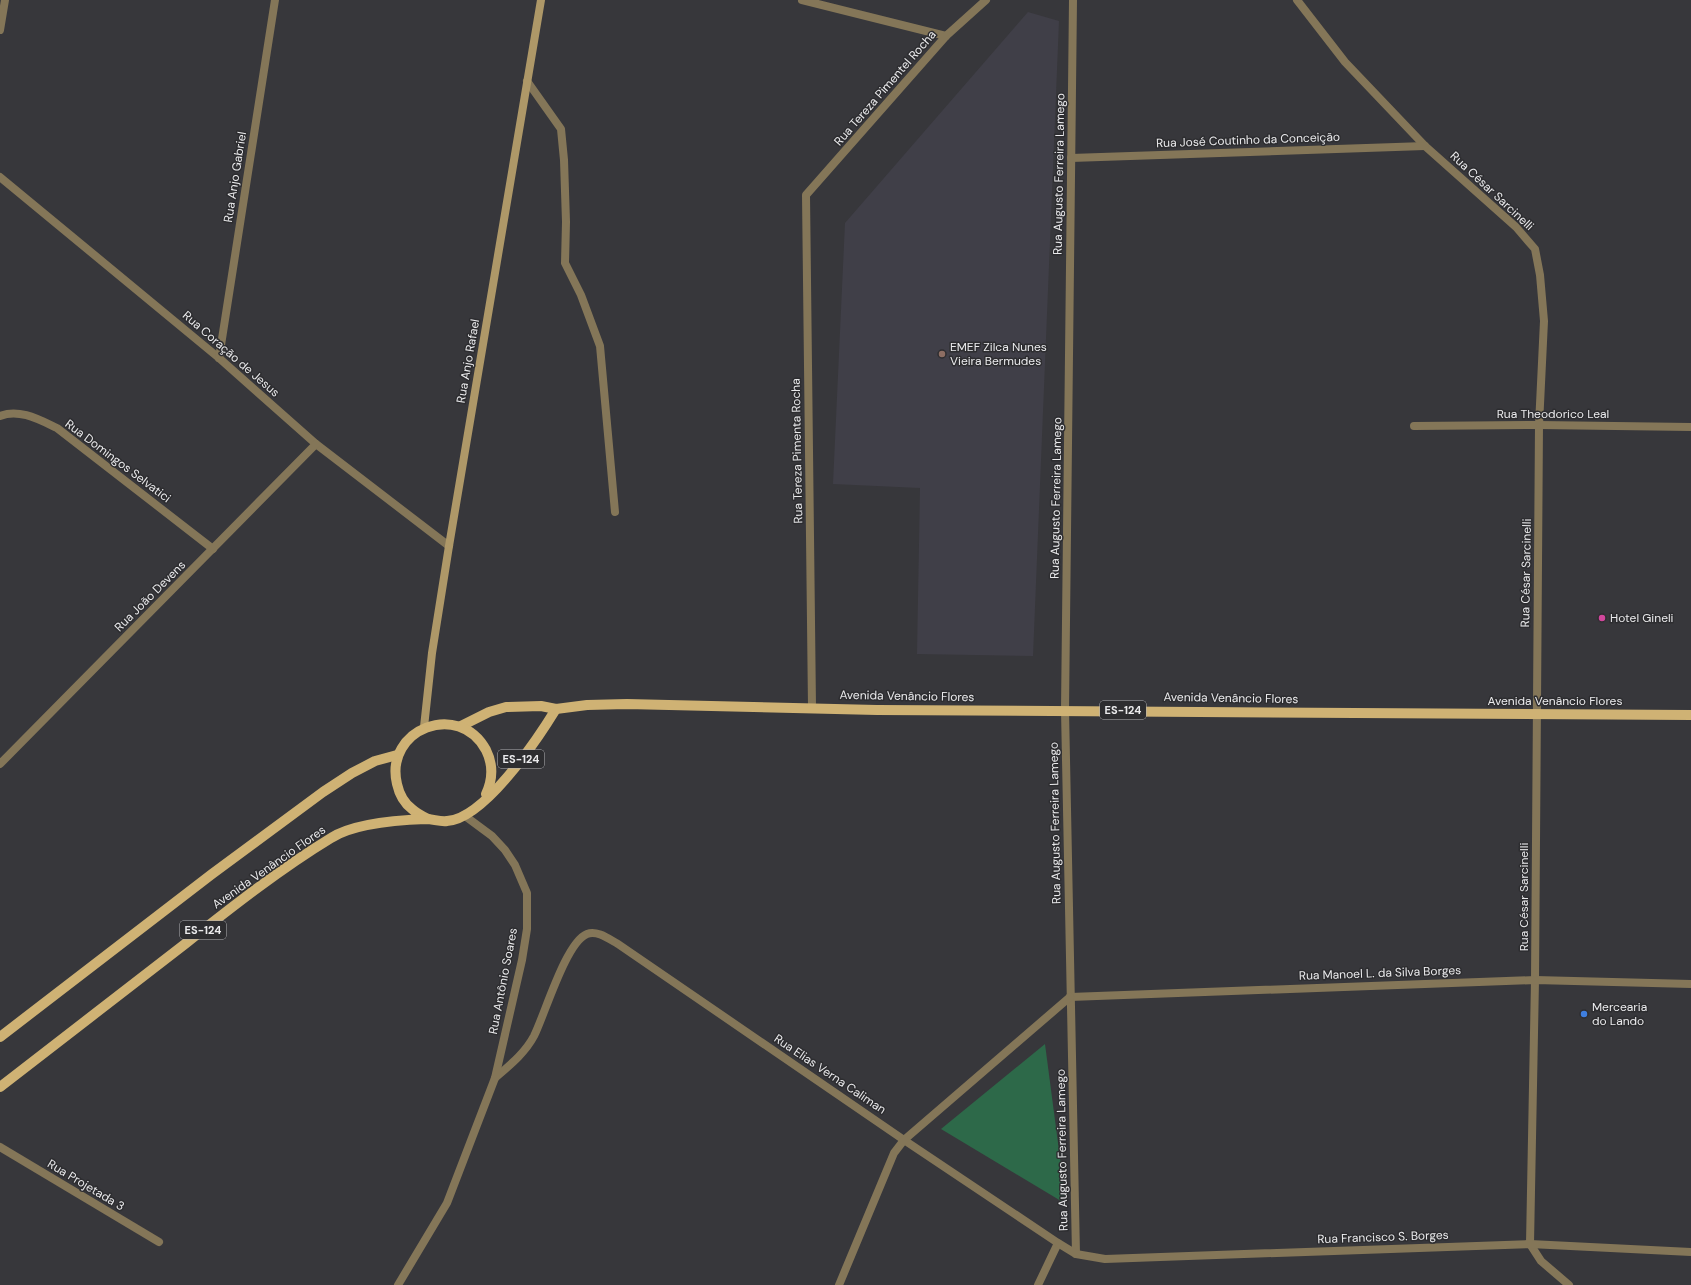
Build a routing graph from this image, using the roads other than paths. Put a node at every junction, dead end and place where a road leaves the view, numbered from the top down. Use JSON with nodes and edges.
{"nodes":[{"id":1,"x":5,"y":0,"type":"edge"},
{"id":2,"x":275,"y":0,"type":"edge"},
{"id":3,"x":541,"y":0,"type":"edge"},
{"id":4,"x":802,"y":0,"type":"edge"},
{"id":5,"x":986,"y":0,"type":"edge"},
{"id":6,"x":1073,"y":0,"type":"edge"},
{"id":7,"x":1296,"y":0,"type":"edge"},
{"id":8,"x":0,"y":30,"type":"edge"},
{"id":9,"x":946,"y":36,"type":"junction"},
{"id":10,"x":527,"y":81,"type":"junction"},
{"id":11,"x":1425,"y":146,"type":"junction"},
{"id":12,"x":1071,"y":158,"type":"junction"},
{"id":13,"x":0,"y":177,"type":"edge"},
{"id":14,"x":806,"y":195,"type":"joint"},
{"id":15,"x":219,"y":358,"type":"junction"},
{"id":16,"x":0,"y":416,"type":"edge"},
{"id":17,"x":1539,"y":425,"type":"junction"},
{"id":18,"x":1414,"y":426,"type":"dead end"},
{"id":19,"x":1691,"y":427,"type":"edge"},
{"id":20,"x":316,"y":444,"type":"junction"},
{"id":21,"x":616,"y":512,"type":"dead end"},
{"id":22,"x":449,"y":546,"type":"junction"},
{"id":23,"x":213,"y":549,"type":"junction"},
{"id":24,"x":812,"y":707,"type":"junction"},
{"id":25,"x":556,"y":709,"type":"junction"},
{"id":26,"x":1065,"y":710,"type":"junction"},
{"id":27,"x":1536,"y":714,"type":"junction"},
{"id":28,"x":1691,"y":715,"type":"edge"},
{"id":29,"x":462,"y":726,"type":"junction"},
{"id":30,"x":424,"y":728,"type":"junction"},
{"id":31,"x":397,"y":755,"type":"junction"},
{"id":32,"x":0,"y":764,"type":"edge"},
{"id":33,"x":481,"y":804,"type":"junction"},
{"id":34,"x":465,"y":816,"type":"junction"},
{"id":35,"x":428,"y":819,"type":"junction"},
{"id":36,"x":570,"y":950,"type":"joint"},
{"id":37,"x":1535,"y":980,"type":"junction"},
{"id":38,"x":1691,"y":984,"type":"edge"},
{"id":39,"x":1070,"y":997,"type":"junction"},
{"id":40,"x":0,"y":1037,"type":"edge"},
{"id":41,"x":495,"y":1078,"type":"junction"},
{"id":42,"x":0,"y":1087,"type":"edge"},
{"id":43,"x":904,"y":1140,"type":"junction"},
{"id":44,"x":0,"y":1147,"type":"edge"},
{"id":45,"x":159,"y":1242,"type":"dead end"},
{"id":46,"x":1058,"y":1244,"type":"junction"},
{"id":47,"x":1530,"y":1244,"type":"junction"},
{"id":48,"x":1691,"y":1252,"type":"edge"},
{"id":49,"x":1076,"y":1254,"type":"junction"},
{"id":50,"x":1563,"y":1284,"type":"edge"},
{"id":51,"x":398,"y":1285,"type":"edge"},
{"id":52,"x":839,"y":1285,"type":"edge"},
{"id":53,"x":1038,"y":1285,"type":"edge"}],
"edges":[{"from":1,"to":8,"type":"street"},
{"from":2,"to":15,"type":"street","name":"Rua Anjo Gabriel"},
{"from":3,"to":10,"type":"street","name":"Rua Anjo Rafael"},
{"from":4,"to":9,"type":"street"},
{"from":5,"to":9,"type":"street","name":"Rua Tereza Pimentel Rocha"},
{"from":6,"to":12,"type":"street","name":"Rua Augusto Ferreira Lamego"},
{"from":7,"to":11,"type":"street","name":"Rua César Sarcinelli"},
{"from":9,"to":14,"type":"street","name":"Rua Tereza Pimentel Rocha"},
{"from":10,"to":21,"type":"street"},
{"from":10,"to":22,"type":"street","name":"Rua Anjo Rafael"},
{"from":11,"to":12,"type":"street","name":"Rua José Coutinho da Conceição"},
{"from":11,"to":17,"type":"street","name":"Rua César Sarcinelli"},
{"from":12,"to":26,"type":"street","name":"Rua Augusto Ferreira Lamego"},
{"from":13,"to":15,"type":"street","name":"Rua Coração de Jesus"},
{"from":14,"to":24,"type":"street","name":"Rua Tereza Pimenta Rocha"},
{"from":15,"to":20,"type":"street","name":"Rua Coração de Jesus"},
{"from":16,"to":23,"type":"street","name":"Rua Domingos Selvatici"},
{"from":17,"to":18,"type":"street","name":"Rua Theodorico Leal"},
{"from":17,"to":19,"type":"street","name":"Rua Theodorico Leal"},
{"from":17,"to":27,"type":"street","name":"Rua César Sarcinelli"},
{"from":20,"to":22,"type":"street","name":"Rua Coração de Jesus"},
{"from":20,"to":23,"type":"street","name":"Rua João Devens"},
{"from":22,"to":30,"type":"street","name":"Rua Anjo Rafael"},
{"from":23,"to":32,"type":"street","name":"Rua João Devens"},
{"from":24,"to":25,"type":"main road","name":"Avenida Venâncio Flores","number":"ES-124"},
{"from":24,"to":26,"type":"main road","name":"Avenida Venâncio Flores","number":"ES-124"},
{"from":25,"to":29,"type":"main road","name":"Avenida Venâncio Flores","number":"ES-124"},
{"from":25,"to":33,"type":"main road","name":"Avenida Venâncio Flores","number":"ES-124"},
{"from":26,"to":27,"type":"main road","name":"Avenida Venâncio Flores","number":"ES-124"},
{"from":26,"to":39,"type":"street","name":"Rua Augusto Ferreira Lamego"},
{"from":27,"to":28,"type":"main road","name":"Avenida Venâncio Flores","number":"ES-124"},
{"from":27,"to":37,"type":"street","name":"Rua César Sarcinelli"},
{"from":29,"to":30,"type":"main road","number":"ES-124"},
{"from":29,"to":33,"type":"main road","number":"ES-124"},
{"from":30,"to":31,"type":"main road","number":"ES-124"},
{"from":31,"to":35,"type":"main road","number":"ES-124"},
{"from":31,"to":40,"type":"main road","number":"ES-124"},
{"from":33,"to":34,"type":"main road","name":"Avenida Venâncio Flores","number":"ES-124"},
{"from":34,"to":35,"type":"main road","name":"Avenida Venâncio Flores","number":"ES-124"},
{"from":34,"to":41,"type":"street","name":"Rua Antônio Soares"},
{"from":35,"to":42,"type":"main road","name":"Avenida Venâncio Flores","number":"ES-124"},
{"from":36,"to":41,"type":"street","name":"Rua Antônio Soares"},
{"from":36,"to":43,"type":"street","name":"Rua Elias Verna Caliman"},
{"from":37,"to":38,"type":"street","name":"Rua Manoel L. da Silva Borges"},
{"from":37,"to":39,"type":"street","name":"Rua Manoel L. da Silva Borges"},
{"from":37,"to":47,"type":"street","name":"Rua César Sarcinelli"},
{"from":39,"to":43,"type":"street"},
{"from":39,"to":49,"type":"street","name":"Rua Augusto Ferreira Lamego"},
{"from":41,"to":51,"type":"street","name":"Rua Antônio Soares"},
{"from":43,"to":46,"type":"street","name":"Rua Elias Verna Caliman"},
{"from":43,"to":52,"type":"street"},
{"from":44,"to":45,"type":"street","name":"Rua Projetada 3"},
{"from":46,"to":49,"type":"street","name":"Rua Elias Verna Caliman"},
{"from":46,"to":53,"type":"street"},
{"from":47,"to":48,"type":"street","name":"Rua Francisco S. Borges"},
{"from":47,"to":49,"type":"street","name":"Rua Francisco S. Borges"},
{"from":47,"to":50,"type":"street"}]}
